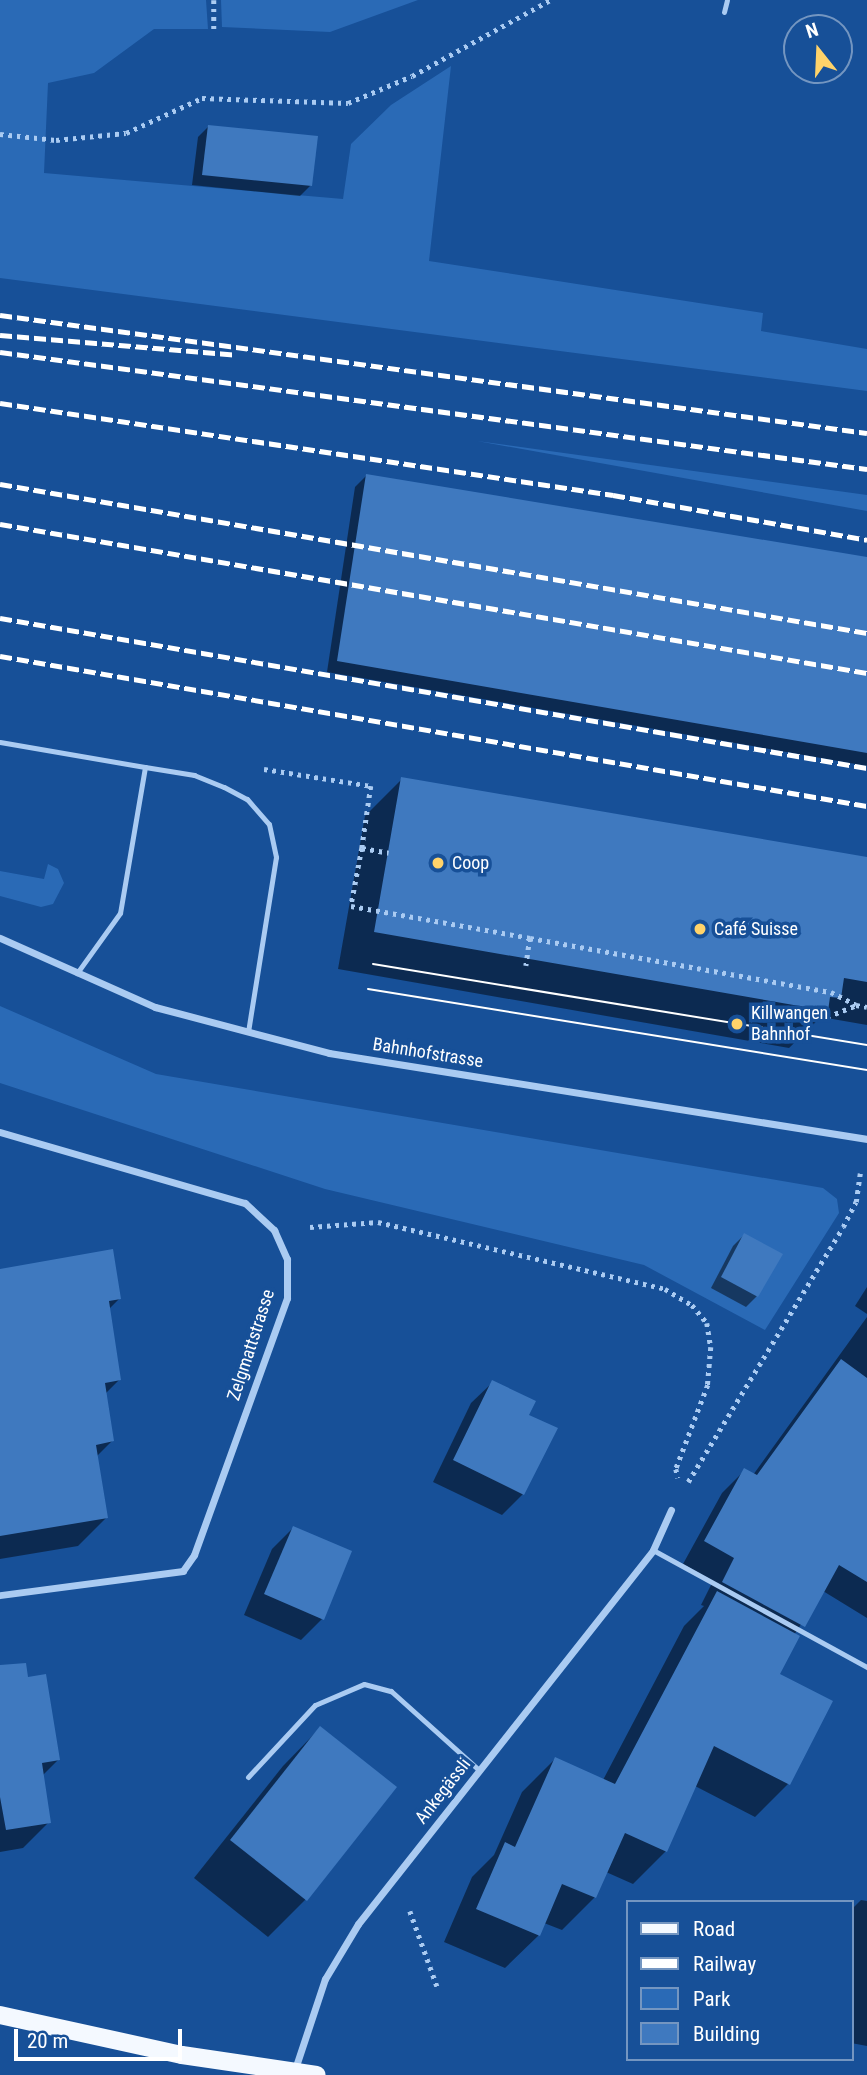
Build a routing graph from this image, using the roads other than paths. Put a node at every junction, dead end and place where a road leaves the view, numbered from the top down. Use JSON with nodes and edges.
{"nodes":[{"id":1,"x":727,"y":0,"type":"edge"},
{"id":2,"x":724,"y":12,"type":"dead end"},
{"id":3,"x":0,"y":741,"type":"edge"},
{"id":4,"x":145,"y":767,"type":"junction"},
{"id":5,"x":0,"y":938,"type":"edge"},
{"id":6,"x":77,"y":973,"type":"junction"},
{"id":7,"x":247,"y":1032,"type":"junction"},
{"id":8,"x":0,"y":1132,"type":"edge"},
{"id":9,"x":867,"y":1139,"type":"edge"},
{"id":10,"x":671,"y":1510,"type":"dead end"},
{"id":11,"x":653,"y":1550,"type":"junction"},
{"id":12,"x":0,"y":1595,"type":"edge"},
{"id":13,"x":867,"y":1667,"type":"edge"},
{"id":14,"x":479,"y":1770,"type":"junction"},
{"id":15,"x":248,"y":1777,"type":"dead end"},
{"id":16,"x":0,"y":2015,"type":"edge"},
{"id":17,"x":293,"y":2073,"type":"edge"},
{"id":18,"x":317,"y":2075,"type":"edge"}],
"edges":[{"from":1,"to":2,"type":"lane"},
{"from":3,"to":4,"type":"lane"},
{"from":4,"to":6,"type":"lane"},
{"from":4,"to":7,"type":"lane"},
{"from":5,"to":6,"type":"street","name":"Bahnhofstrasse"},
{"from":6,"to":7,"type":"street","name":"Bahnhofstrasse"},
{"from":7,"to":9,"type":"street","name":"Bahnhofstrasse"},
{"from":8,"to":12,"type":"street","name":"Zelgmattstrasse"},
{"from":10,"to":11,"type":"street","name":"Ankegässli"},
{"from":11,"to":13,"type":"lane"},
{"from":11,"to":14,"type":"street","name":"Ankegässli"},
{"from":14,"to":15,"type":"lane"},
{"from":14,"to":17,"type":"street","name":"Ankegässli"},
{"from":16,"to":17,"type":"main road"},
{"from":17,"to":18,"type":"main road"}]}
